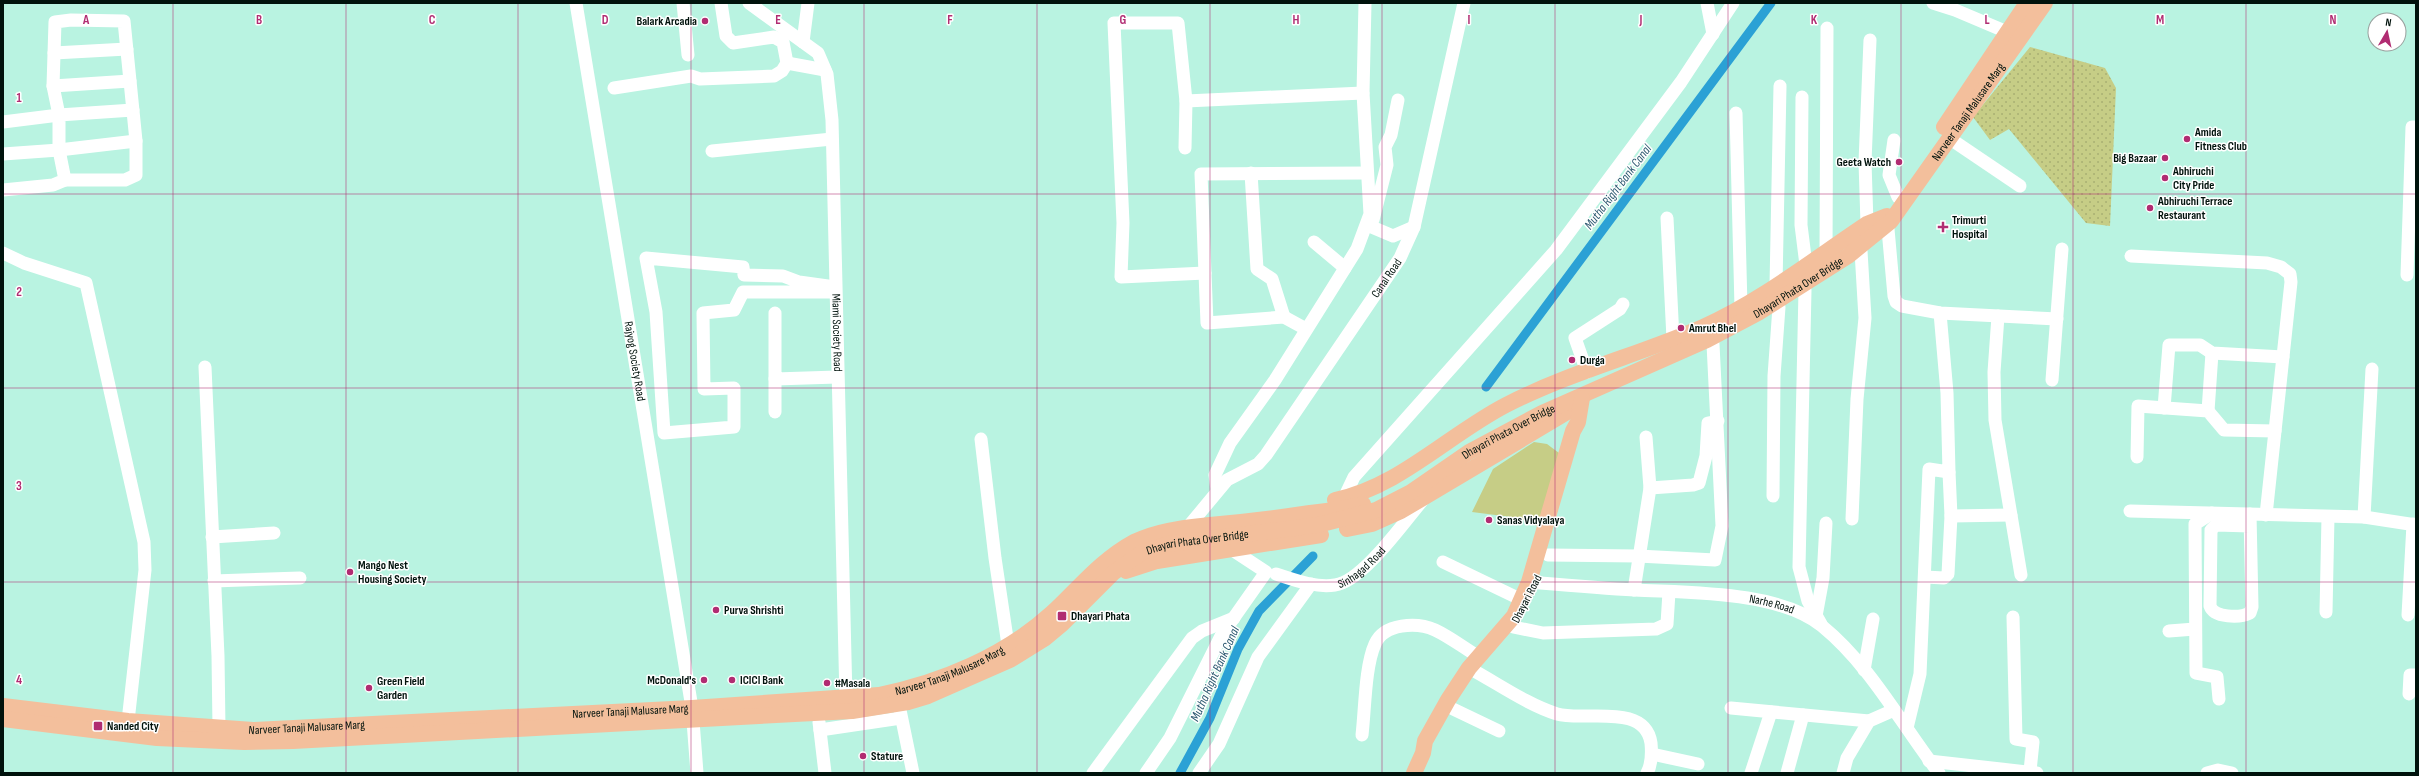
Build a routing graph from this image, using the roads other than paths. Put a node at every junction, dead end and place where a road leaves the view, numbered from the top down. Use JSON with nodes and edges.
{"nodes":[{"id":1,"x":576,"y":3,"type":"edge"},
{"id":2,"x":683,"y":3,"type":"edge"},
{"id":3,"x":721,"y":3,"type":"edge"},
{"id":4,"x":749,"y":3,"type":"edge"},
{"id":5,"x":808,"y":3,"type":"edge"},
{"id":6,"x":1365,"y":3,"type":"edge"},
{"id":7,"x":1464,"y":3,"type":"edge"},
{"id":8,"x":1707,"y":3,"type":"edge"},
{"id":9,"x":1734,"y":3,"type":"edge"},
{"id":10,"x":1933,"y":3,"type":"edge"},
{"id":11,"x":2027,"y":3,"type":"edge"},
{"id":12,"x":2045,"y":3,"type":"edge"},
{"id":13,"x":1956,"y":6,"type":"edge"},
{"id":14,"x":1827,"y":28,"type":"dead end"},
{"id":15,"x":2007,"y":32,"type":"junction"},
{"id":16,"x":1713,"y":34,"type":"junction"},
{"id":17,"x":1870,"y":40,"type":"dead end"},
{"id":18,"x":803,"y":42,"type":"junction"},
{"id":19,"x":127,"y":49,"type":"junction"},
{"id":20,"x":54,"y":53,"type":"junction"},
{"id":21,"x":688,"y":55,"type":"dead end"},
{"id":22,"x":787,"y":63,"type":"junction"},
{"id":23,"x":825,"y":70,"type":"junction"},
{"id":24,"x":130,"y":81,"type":"junction"},
{"id":25,"x":53,"y":86,"type":"junction"},
{"id":26,"x":1780,"y":86,"type":"dead end"},
{"id":27,"x":614,"y":88,"type":"dead end"},
{"id":28,"x":1363,"y":93,"type":"junction"},
{"id":29,"x":1802,"y":98,"type":"dead end"},
{"id":30,"x":1398,"y":100,"type":"dead end"},
{"id":31,"x":1186,"y":101,"type":"junction"},
{"id":32,"x":133,"y":110,"type":"junction"},
{"id":33,"x":1736,"y":114,"type":"dead end"},
{"id":34,"x":59,"y":115,"type":"junction"},
{"id":35,"x":3,"y":122,"type":"edge"},
{"id":36,"x":2416,"y":127,"type":"edge"},
{"id":37,"x":1949,"y":138,"type":"junction"},
{"id":38,"x":832,"y":139,"type":"junction"},
{"id":39,"x":136,"y":140,"type":"junction"},
{"id":40,"x":1894,"y":140,"type":"dead end"},
{"id":41,"x":1185,"y":148,"type":"dead end"},
{"id":42,"x":59,"y":150,"type":"junction"},
{"id":43,"x":712,"y":151,"type":"dead end"},
{"id":44,"x":3,"y":154,"type":"edge"},
{"id":45,"x":1251,"y":173,"type":"junction"},
{"id":46,"x":1367,"y":173,"type":"junction"},
{"id":47,"x":65,"y":180,"type":"junction"},
{"id":48,"x":2020,"y":186,"type":"dead end"},
{"id":49,"x":3,"y":190,"type":"edge"},
{"id":50,"x":1898,"y":197,"type":"junction"},
{"id":51,"x":1667,"y":218,"type":"dead end"},
{"id":52,"x":1889,"y":222,"type":"junction"},
{"id":53,"x":1867,"y":224,"type":"junction"},
{"id":54,"x":1367,"y":225,"type":"junction"},
{"id":55,"x":1414,"y":228,"type":"junction"},
{"id":56,"x":1314,"y":242,"type":"dead end"},
{"id":57,"x":2062,"y":249,"type":"dead end"},
{"id":58,"x":1826,"y":252,"type":"junction"},
{"id":59,"x":1851,"y":252,"type":"junction"},
{"id":60,"x":3,"y":253,"type":"edge"},
{"id":61,"x":2131,"y":256,"type":"dead end"},
{"id":62,"x":1806,"y":265,"type":"junction"},
{"id":63,"x":1344,"y":268,"type":"junction"},
{"id":64,"x":1205,"y":273,"type":"junction"},
{"id":65,"x":2407,"y":275,"type":"dead end"},
{"id":66,"x":785,"y":277,"type":"junction"},
{"id":67,"x":1776,"y":285,"type":"junction"},
{"id":68,"x":835,"y":290,"type":"junction"},
{"id":69,"x":1805,"y":290,"type":"junction"},
{"id":70,"x":786,"y":292,"type":"junction"},
{"id":71,"x":1623,"y":304,"type":"dead end"},
{"id":72,"x":1741,"y":307,"type":"junction"},
{"id":73,"x":1779,"y":307,"type":"junction"},
{"id":74,"x":775,"y":313,"type":"dead end"},
{"id":75,"x":1940,"y":313,"type":"junction"},
{"id":76,"x":1998,"y":316,"type":"junction"},
{"id":77,"x":1284,"y":317,"type":"junction"},
{"id":78,"x":2058,"y":319,"type":"junction"},
{"id":79,"x":1706,"y":326,"type":"junction"},
{"id":80,"x":1306,"y":329,"type":"junction"},
{"id":81,"x":1673,"y":339,"type":"junction"},
{"id":82,"x":1713,"y":344,"type":"junction"},
{"id":83,"x":2212,"y":353,"type":"junction"},
{"id":84,"x":2283,"y":357,"type":"junction"},
{"id":85,"x":205,"y":367,"type":"dead end"},
{"id":86,"x":2372,"y":369,"type":"dead end"},
{"id":87,"x":1584,"y":373,"type":"junction"},
{"id":88,"x":837,"y":377,"type":"junction"},
{"id":89,"x":775,"y":379,"type":"junction"},
{"id":90,"x":2052,"y":380,"type":"dead end"},
{"id":91,"x":1583,"y":403,"type":"junction"},
{"id":92,"x":2164,"y":408,"type":"junction"},
{"id":93,"x":2208,"y":411,"type":"junction"},
{"id":94,"x":775,"y":412,"type":"dead end"},
{"id":95,"x":1718,"y":421,"type":"junction"},
{"id":96,"x":1578,"y":422,"type":"junction"},
{"id":97,"x":2275,"y":431,"type":"junction"},
{"id":98,"x":1646,"y":437,"type":"dead end"},
{"id":99,"x":981,"y":439,"type":"dead end"},
{"id":100,"x":2137,"y":457,"type":"dead end"},
{"id":101,"x":1949,"y":472,"type":"junction"},
{"id":102,"x":1418,"y":487,"type":"junction"},
{"id":103,"x":1650,"y":488,"type":"junction"},
{"id":104,"x":1214,"y":495,"type":"junction"},
{"id":105,"x":1773,"y":496,"type":"dead end"},
{"id":106,"x":1344,"y":498,"type":"junction"},
{"id":107,"x":2130,"y":511,"type":"dead end"},
{"id":108,"x":2212,"y":513,"type":"junction"},
{"id":109,"x":2012,"y":515,"type":"junction"},
{"id":110,"x":2266,"y":515,"type":"junction"},
{"id":111,"x":1951,"y":516,"type":"junction"},
{"id":112,"x":2328,"y":517,"type":"junction"},
{"id":113,"x":2364,"y":518,"type":"junction"},
{"id":114,"x":1852,"y":519,"type":"dead end"},
{"id":115,"x":2250,"y":520,"type":"junction"},
{"id":116,"x":1826,"y":523,"type":"dead end"},
{"id":117,"x":2414,"y":524,"type":"edge"},
{"id":118,"x":1209,"y":526,"type":"junction"},
{"id":119,"x":1188,"y":527,"type":"junction"},
{"id":120,"x":274,"y":533,"type":"dead end"},
{"id":121,"x":212,"y":537,"type":"junction"},
{"id":122,"x":1231,"y":549,"type":"junction"},
{"id":123,"x":1548,"y":555,"type":"junction"},
{"id":124,"x":1638,"y":556,"type":"junction"},
{"id":125,"x":1443,"y":562,"type":"dead end"},
{"id":126,"x":1271,"y":573,"type":"junction"},
{"id":127,"x":2021,"y":574,"type":"dead end"},
{"id":128,"x":1925,"y":577,"type":"junction"},
{"id":129,"x":300,"y":578,"type":"dead end"},
{"id":130,"x":1105,"y":580,"type":"junction"},
{"id":131,"x":214,"y":581,"type":"junction"},
{"id":132,"x":1534,"y":582,"type":"junction"},
{"id":133,"x":1311,"y":584,"type":"junction"},
{"id":134,"x":1634,"y":590,"type":"junction"},
{"id":135,"x":1669,"y":592,"type":"junction"},
{"id":136,"x":1522,"y":600,"type":"junction"},
{"id":137,"x":2326,"y":612,"type":"dead end"},
{"id":138,"x":2408,"y":615,"type":"dead end"},
{"id":139,"x":2013,"y":616,"type":"dead end"},
{"id":140,"x":1234,"y":618,"type":"junction"},
{"id":141,"x":1873,"y":619,"type":"dead end"},
{"id":142,"x":1819,"y":621,"type":"junction"},
{"id":143,"x":1513,"y":627,"type":"junction"},
{"id":144,"x":2195,"y":629,"type":"junction"},
{"id":145,"x":2169,"y":631,"type":"dead end"},
{"id":146,"x":1008,"y":645,"type":"junction"},
{"id":147,"x":1475,"y":666,"type":"junction"},
{"id":148,"x":1864,"y":670,"type":"junction"},
{"id":149,"x":2416,"y":675,"type":"edge"},
{"id":150,"x":2409,"y":694,"type":"dead end"},
{"id":151,"x":846,"y":699,"type":"junction"},
{"id":152,"x":2219,"y":699,"type":"dead end"},
{"id":153,"x":3,"y":706,"type":"edge"},
{"id":154,"x":1731,"y":708,"type":"dead end"},
{"id":155,"x":1454,"y":710,"type":"junction"},
{"id":156,"x":1894,"y":710,"type":"junction"},
{"id":157,"x":900,"y":711,"type":"junction"},
{"id":158,"x":819,"y":712,"type":"junction"},
{"id":159,"x":1771,"y":712,"type":"junction"},
{"id":160,"x":693,"y":714,"type":"junction"},
{"id":161,"x":1803,"y":715,"type":"junction"},
{"id":162,"x":54,"y":718,"type":"junction"},
{"id":163,"x":3,"y":719,"type":"edge"},
{"id":164,"x":128,"y":721,"type":"junction"},
{"id":165,"x":1869,"y":721,"type":"junction"},
{"id":166,"x":219,"y":728,"type":"junction"},
{"id":167,"x":1907,"y":728,"type":"junction"},
{"id":168,"x":820,"y":730,"type":"junction"},
{"id":169,"x":1499,"y":731,"type":"dead end"},
{"id":170,"x":293,"y":735,"type":"junction"},
{"id":171,"x":1362,"y":735,"type":"dead end"},
{"id":172,"x":1423,"y":753,"type":"junction"},
{"id":173,"x":1652,"y":754,"type":"junction"},
{"id":174,"x":1929,"y":760,"type":"junction"},
{"id":175,"x":1698,"y":764,"type":"dead end"},
{"id":176,"x":2034,"y":772,"type":"edge"},
{"id":177,"x":697,"y":773,"type":"edge"},
{"id":178,"x":825,"y":773,"type":"edge"},
{"id":179,"x":913,"y":773,"type":"edge"},
{"id":180,"x":1093,"y":773,"type":"edge"},
{"id":181,"x":1146,"y":773,"type":"edge"},
{"id":182,"x":1199,"y":773,"type":"edge"},
{"id":183,"x":1414,"y":773,"type":"edge"},
{"id":184,"x":1647,"y":773,"type":"edge"},
{"id":185,"x":1751,"y":773,"type":"edge"},
{"id":186,"x":1787,"y":773,"type":"edge"},
{"id":187,"x":1843,"y":773,"type":"edge"},
{"id":188,"x":1939,"y":773,"type":"edge"},
{"id":189,"x":2207,"y":773,"type":"edge"},
{"id":190,"x":2232,"y":773,"type":"edge"}],
"edges":[{"from":1,"to":160,"type":"street","name":"Rajyog Society Road"},
{"from":2,"to":21,"type":"street"},
{"from":3,"to":22,"type":"street"},
{"from":4,"to":18,"type":"street","name":"Miami Society Road"},
{"from":5,"to":18,"type":"street"},
{"from":6,"to":28,"type":"street"},
{"from":7,"to":55,"type":"street","name":"Canal Road"},
{"from":8,"to":16,"type":"street"},
{"from":9,"to":16,"type":"street"},
{"from":10,"to":13,"type":"street"},
{"from":11,"to":15,"type":"main road","name":"Narveer Tanaji Malusare Marg"},
{"from":12,"to":37,"type":"main road","name":"Narveer Tanaji Malusare Marg"},
{"from":13,"to":15,"type":"street"},
{"from":14,"to":58,"type":"street"},
{"from":15,"to":50,"type":"main road","name":"Narveer Tanaji Malusare Marg"},
{"from":16,"to":106,"type":"street"},
{"from":17,"to":53,"type":"street"},
{"from":18,"to":23,"type":"street","name":"Miami Society Road"},
{"from":19,"to":20,"type":"street"},
{"from":19,"to":20,"type":"street"},
{"from":19,"to":24,"type":"street"},
{"from":20,"to":25,"type":"street"},
{"from":22,"to":23,"type":"street"},
{"from":22,"to":27,"type":"street"},
{"from":23,"to":38,"type":"street","name":"Miami Society Road"},
{"from":24,"to":25,"type":"street"},
{"from":24,"to":32,"type":"street"},
{"from":25,"to":34,"type":"street"},
{"from":26,"to":67,"type":"street"},
{"from":28,"to":31,"type":"street"},
{"from":28,"to":46,"type":"street"},
{"from":29,"to":62,"type":"street"},
{"from":30,"to":54,"type":"street"},
{"from":31,"to":41,"type":"street"},
{"from":31,"to":64,"type":"street"},
{"from":32,"to":34,"type":"street"},
{"from":32,"to":39,"type":"street"},
{"from":33,"to":72,"type":"street"},
{"from":34,"to":35,"type":"street"},
{"from":34,"to":42,"type":"street"},
{"from":36,"to":65,"type":"street"},
{"from":37,"to":48,"type":"street"},
{"from":37,"to":52,"type":"main road","name":"Narveer Tanaji Malusare Marg"},
{"from":38,"to":43,"type":"street"},
{"from":38,"to":68,"type":"street","name":"Miami Society Road"},
{"from":39,"to":42,"type":"street"},
{"from":39,"to":47,"type":"street"},
{"from":40,"to":50,"type":"street"},
{"from":42,"to":44,"type":"street"},
{"from":42,"to":47,"type":"street"},
{"from":45,"to":46,"type":"street"},
{"from":45,"to":64,"type":"street"},
{"from":45,"to":77,"type":"street"},
{"from":46,"to":54,"type":"street"},
{"from":47,"to":49,"type":"street"},
{"from":50,"to":52,"type":"main road","name":"Narveer Tanaji Malusare Marg"},
{"from":51,"to":81,"type":"street"},
{"from":52,"to":53,"type":"main road"},
{"from":52,"to":59,"type":"main road","name":"Dhayari Phata Over Bridge"},
{"from":52,"to":75,"type":"street"},
{"from":53,"to":58,"type":"main road"},
{"from":54,"to":55,"type":"street"},
{"from":54,"to":63,"type":"street"},
{"from":55,"to":104,"type":"street","name":"Canal Road"},
{"from":56,"to":63,"type":"street"},
{"from":57,"to":78,"type":"street"},
{"from":58,"to":62,"type":"main road"},
{"from":59,"to":69,"type":"main road"},
{"from":59,"to":102,"type":"main road","name":"Dhayari Phata Over Bridge"},
{"from":59,"to":114,"type":"street"},
{"from":60,"to":164,"type":"street"},
{"from":61,"to":84,"type":"street"},
{"from":62,"to":67,"type":"main road"},
{"from":63,"to":80,"type":"street"},
{"from":64,"to":77,"type":"street"},
{"from":66,"to":68,"type":"street"},
{"from":66,"to":70,"type":"street"},
{"from":66,"to":70,"type":"street"},
{"from":67,"to":72,"type":"main road"},
{"from":68,"to":70,"type":"street"},
{"from":68,"to":88,"type":"street","name":"Miami Society Road"},
{"from":69,"to":73,"type":"main road"},
{"from":69,"to":142,"type":"street"},
{"from":71,"to":87,"type":"street"},
{"from":72,"to":79,"type":"main road"},
{"from":73,"to":82,"type":"main road"},
{"from":73,"to":105,"type":"street"},
{"from":74,"to":89,"type":"street"},
{"from":75,"to":76,"type":"street"},
{"from":75,"to":101,"type":"street"},
{"from":76,"to":78,"type":"street"},
{"from":76,"to":109,"type":"street"},
{"from":77,"to":80,"type":"street"},
{"from":78,"to":90,"type":"street"},
{"from":79,"to":81,"type":"main road"},
{"from":79,"to":82,"type":"street"},
{"from":80,"to":104,"type":"street"},
{"from":81,"to":87,"type":"main road"},
{"from":82,"to":91,"type":"main road"},
{"from":82,"to":95,"type":"street"},
{"from":83,"to":84,"type":"street"},
{"from":83,"to":92,"type":"street"},
{"from":83,"to":93,"type":"street"},
{"from":84,"to":97,"type":"street"},
{"from":85,"to":121,"type":"street"},
{"from":86,"to":113,"type":"street"},
{"from":87,"to":91,"type":"main road","name":"Dhayari Road"},
{"from":87,"to":106,"type":"main road"},
{"from":88,"to":89,"type":"street"},
{"from":88,"to":151,"type":"street","name":"Miami Society Road"},
{"from":89,"to":94,"type":"street"},
{"from":91,"to":96,"type":"main road","name":"Dhayari Road"},
{"from":91,"to":102,"type":"main road"},
{"from":92,"to":93,"type":"street"},
{"from":92,"to":100,"type":"street"},
{"from":93,"to":97,"type":"street"},
{"from":95,"to":103,"type":"street"},
{"from":95,"to":124,"type":"street"},
{"from":96,"to":123,"type":"main road","name":"Dhayari Road"},
{"from":96,"to":132,"type":"main road","name":"Dhayari Road"},
{"from":97,"to":110,"type":"street"},
{"from":98,"to":103,"type":"street"},
{"from":99,"to":146,"type":"street"},
{"from":101,"to":111,"type":"street"},
{"from":101,"to":128,"type":"street"},
{"from":102,"to":118,"type":"main road","name":"Dhayari Phata Over Bridge"},
{"from":102,"to":122,"type":"main road"},
{"from":102,"to":130,"type":"main road","name":"Dhayari Phata Over Bridge"},
{"from":102,"to":133,"type":"street","name":"Sinhagad Road"},
{"from":103,"to":124,"type":"street"},
{"from":104,"to":119,"type":"street","name":"Canal Road"},
{"from":106,"to":118,"type":"main road"},
{"from":107,"to":108,"type":"street"},
{"from":108,"to":115,"type":"street"},
{"from":108,"to":144,"type":"street"},
{"from":109,"to":111,"type":"street"},
{"from":109,"to":127,"type":"street"},
{"from":110,"to":112,"type":"street"},
{"from":110,"to":115,"type":"street"},
{"from":111,"to":128,"type":"street"},
{"from":112,"to":113,"type":"street"},
{"from":112,"to":137,"type":"street"},
{"from":113,"to":117,"type":"street"},
{"from":115,"to":115,"type":"street"},
{"from":116,"to":142,"type":"street"},
{"from":117,"to":138,"type":"street"},
{"from":118,"to":119,"type":"main road","name":"Narveer Tanaji Malusare Marg"},
{"from":119,"to":146,"type":"main road","name":"Narveer Tanaji Malusare Marg"},
{"from":120,"to":121,"type":"street"},
{"from":121,"to":131,"type":"street"},
{"from":122,"to":126,"type":"street","name":"Sinhagad Road"},
{"from":122,"to":130,"type":"main road"},
{"from":123,"to":124,"type":"street"},
{"from":123,"to":132,"type":"main road","name":"Dhayari Road"},
{"from":124,"to":134,"type":"street"},
{"from":125,"to":136,"type":"street"},
{"from":126,"to":133,"type":"street","name":"Sinhagad Road"},
{"from":126,"to":140,"type":"street"},
{"from":128,"to":167,"type":"street"},
{"from":129,"to":131,"type":"street"},
{"from":130,"to":157,"type":"main road","name":"Narveer Tanaji Malusare Marg"},
{"from":131,"to":166,"type":"street"},
{"from":132,"to":134,"type":"street","name":"Narhe Road"},
{"from":132,"to":136,"type":"main road","name":"Dhayari Road"},
{"from":132,"to":143,"type":"main road","name":"Dhayari Road"},
{"from":133,"to":182,"type":"street"},
{"from":134,"to":135,"type":"street","name":"Narhe Road"},
{"from":135,"to":142,"type":"street","name":"Narhe Road"},
{"from":135,"to":143,"type":"street"},
{"from":136,"to":147,"type":"main road","name":"Dhayari Road"},
{"from":139,"to":176,"type":"street"},
{"from":140,"to":180,"type":"street"},
{"from":140,"to":181,"type":"street"},
{"from":141,"to":148,"type":"street"},
{"from":142,"to":148,"type":"street","name":"Narhe Road"},
{"from":143,"to":147,"type":"main road","name":"Dhayari Road"},
{"from":144,"to":145,"type":"street"},
{"from":144,"to":152,"type":"street"},
{"from":146,"to":151,"type":"main road","name":"Narveer Tanaji Malusare Marg"},
{"from":147,"to":155,"type":"main road","name":"Dhayari Road"},
{"from":147,"to":171,"type":"street"},
{"from":147,"to":172,"type":"main road","name":"Dhayari Road"},
{"from":147,"to":173,"type":"street"},
{"from":148,"to":156,"type":"street","name":"Narhe Road"},
{"from":149,"to":150,"type":"street"},
{"from":151,"to":160,"type":"main road","name":"Narveer Tanaji Malusare Marg"},
{"from":153,"to":162,"type":"main road","name":"Narveer Tanaji Malusare Marg"},
{"from":154,"to":159,"type":"street"},
{"from":155,"to":169,"type":"street"},
{"from":155,"to":172,"type":"main road","name":"Dhayari Road"},
{"from":156,"to":165,"type":"street"},
{"from":156,"to":167,"type":"street","name":"Narhe Road"},
{"from":157,"to":158,"type":"main road","name":"Narveer Tanaji Malusare Marg"},
{"from":157,"to":168,"type":"street"},
{"from":157,"to":179,"type":"street"},
{"from":158,"to":160,"type":"main road","name":"Narveer Tanaji Malusare Marg"},
{"from":158,"to":168,"type":"street"},
{"from":159,"to":161,"type":"street"},
{"from":159,"to":185,"type":"street"},
{"from":160,"to":170,"type":"main road","name":"Narveer Tanaji Malusare Marg"},
{"from":160,"to":177,"type":"street","name":"Rajyog Society Road"},
{"from":161,"to":165,"type":"street"},
{"from":161,"to":186,"type":"street"},
{"from":162,"to":163,"type":"main road","name":"Narveer Tanaji Malusare Marg"},
{"from":162,"to":164,"type":"main road","name":"Narveer Tanaji Malusare Marg"},
{"from":162,"to":170,"type":"main road","name":"Narveer Tanaji Malusare Marg"},
{"from":164,"to":166,"type":"main road","name":"Narveer Tanaji Malusare Marg"},
{"from":165,"to":187,"type":"street"},
{"from":166,"to":170,"type":"main road","name":"Narveer Tanaji Malusare Marg"},
{"from":167,"to":174,"type":"street","name":"Narhe Road"},
{"from":168,"to":178,"type":"street"},
{"from":172,"to":183,"type":"main road","name":"Dhayari Road"},
{"from":173,"to":175,"type":"street"},
{"from":173,"to":184,"type":"street"},
{"from":174,"to":176,"type":"street"},
{"from":174,"to":188,"type":"street","name":"Narhe Road"},
{"from":189,"to":190,"type":"street"}]}
